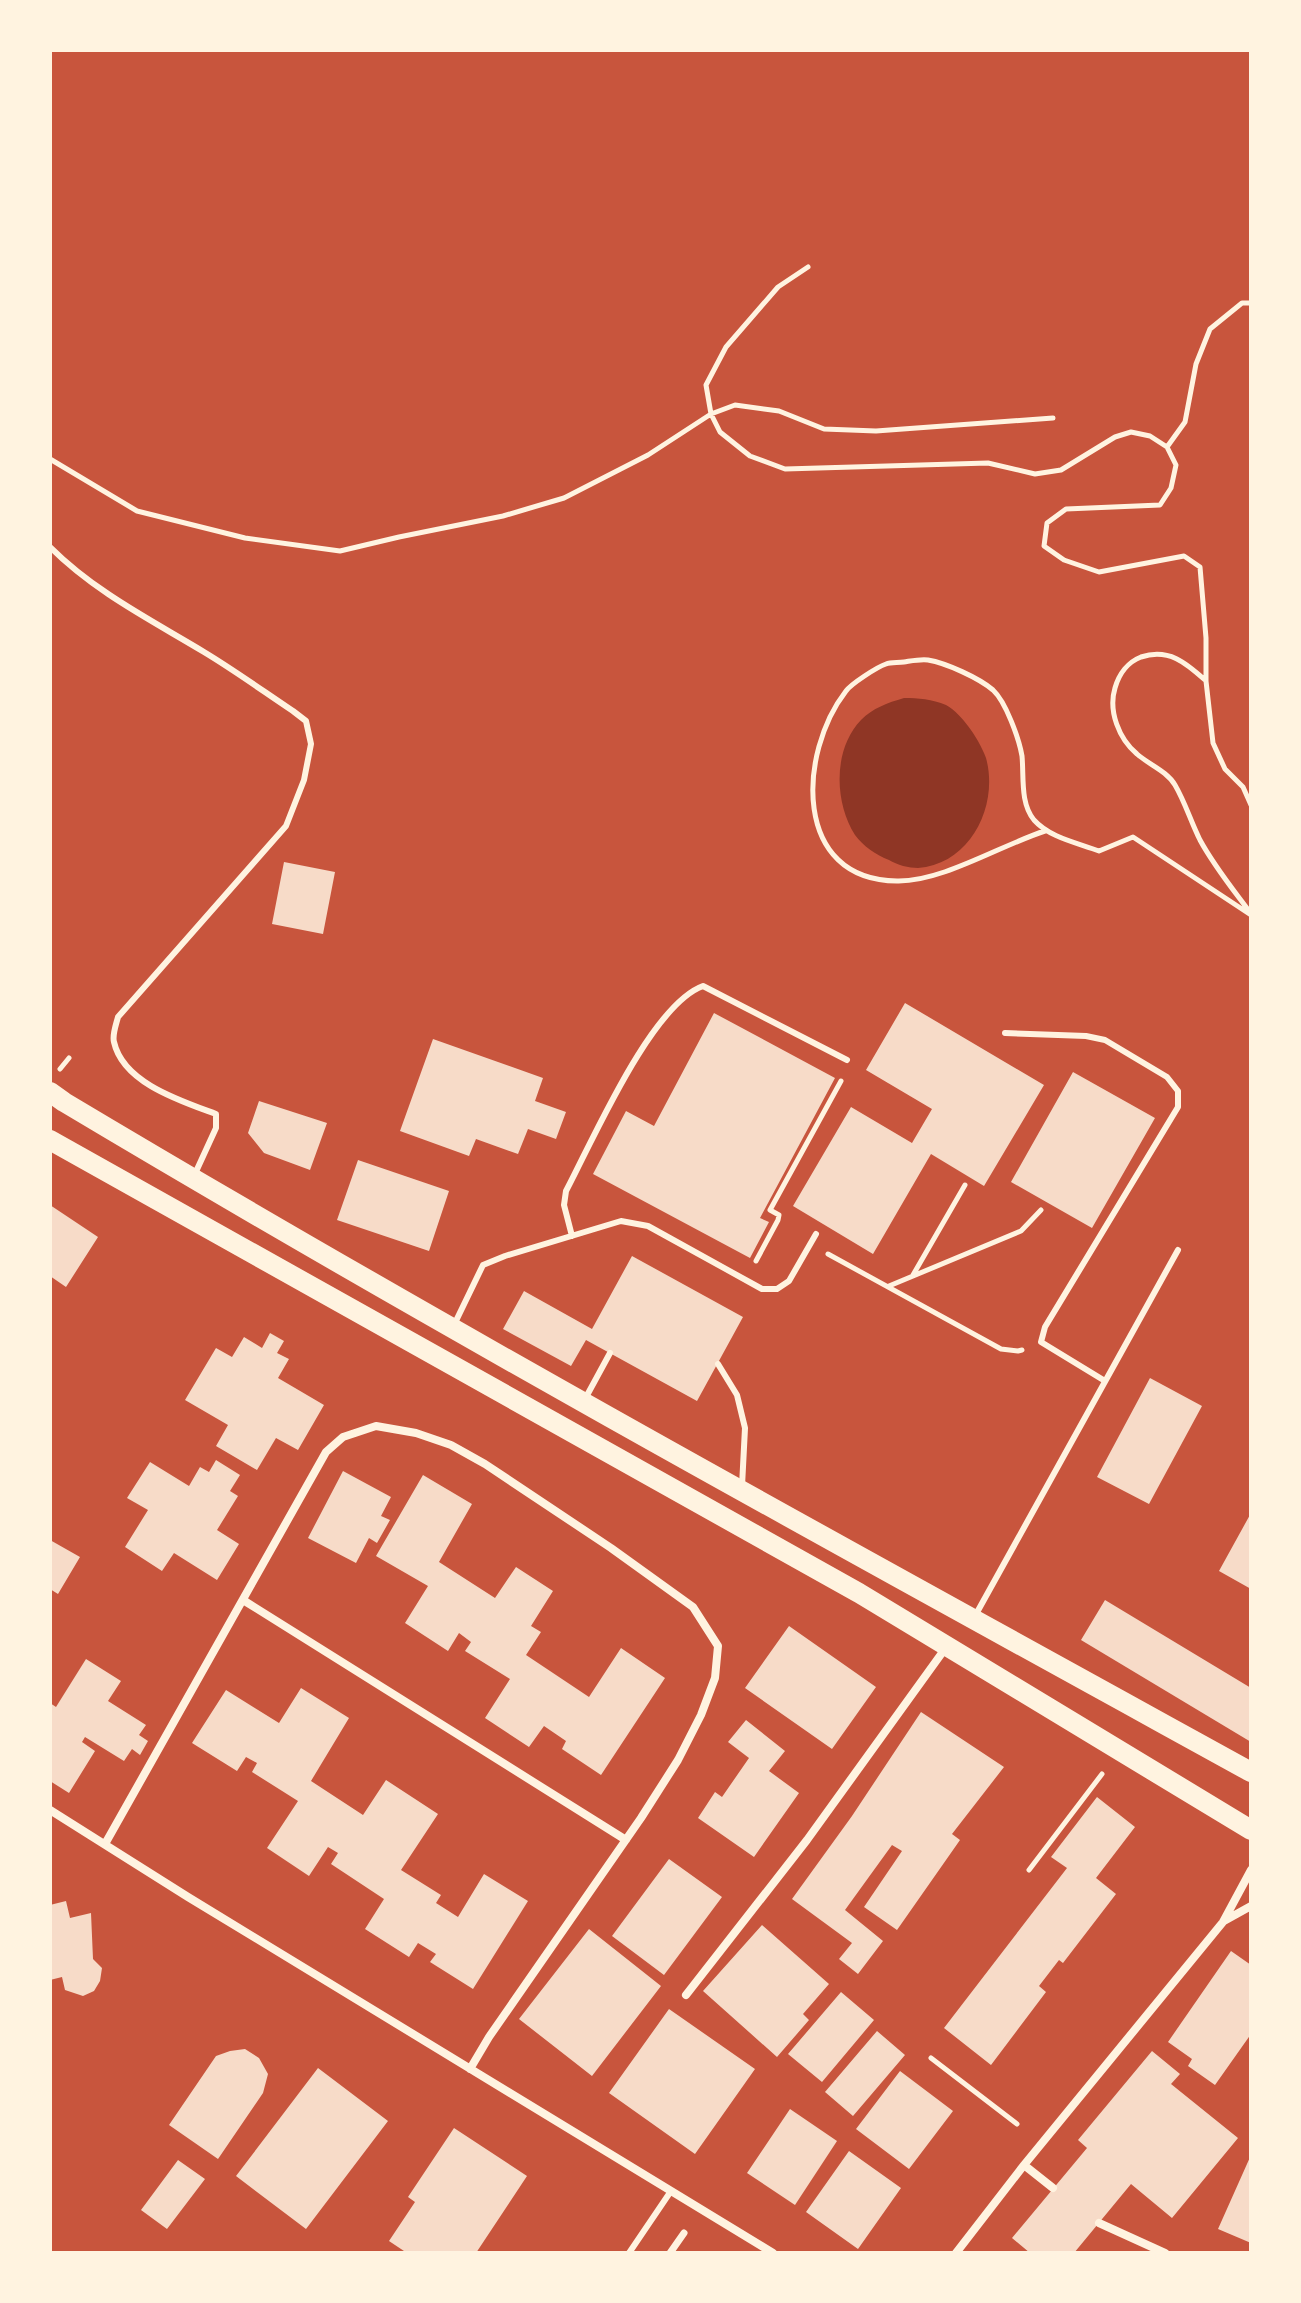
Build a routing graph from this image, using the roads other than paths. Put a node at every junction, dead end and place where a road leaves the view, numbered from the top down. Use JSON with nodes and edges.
{"nodes":[{"id":1,"x":50,"y":547,"type":"edge"},
{"id":2,"x":1005,"y":1033,"type":"dead end"},
{"id":3,"x":847,"y":1060,"type":"road end"},
{"id":4,"x":50,"y":1092,"type":"edge"},
{"id":5,"x":50,"y":1140,"type":"edge"},
{"id":6,"x":192,"y":1180,"type":"junction"},
{"id":7,"x":816,"y":1234,"type":"dead end"},
{"id":8,"x":572,"y":1236,"type":"junction"},
{"id":9,"x":1178,"y":1250,"type":"dead end"},
{"id":10,"x":452,"y":1329,"type":"junction"},
{"id":11,"x":610,"y":1353,"type":"dead end"},
{"id":12,"x":718,"y":1364,"type":"dead end"},
{"id":13,"x":1105,"y":1381,"type":"junction"},
{"id":14,"x":583,"y":1401,"type":"junction"},
{"id":15,"x":742,"y":1489,"type":"junction"},
{"id":16,"x":243,"y":1600,"type":"junction"},
{"id":17,"x":973,"y":1619,"type":"junction"},
{"id":18,"x":948,"y":1645,"type":"junction"},
{"id":19,"x":1251,"y":1772,"type":"edge"},
{"id":20,"x":50,"y":1810,"type":"edge"},
{"id":21,"x":1251,"y":1830,"type":"edge"},
{"id":22,"x":626,"y":1840,"type":"junction"},
{"id":23,"x":105,"y":1844,"type":"junction"},
{"id":24,"x":1251,"y":1870,"type":"edge"},
{"id":25,"x":1251,"y":1906,"type":"edge"},
{"id":26,"x":1223,"y":1922,"type":"junction"},
{"id":27,"x":686,"y":1995,"type":"dead end"},
{"id":28,"x":470,"y":2069,"type":"junction"},
{"id":29,"x":1024,"y":2165,"type":"junction"},
{"id":30,"x":1053,"y":2188,"type":"dead end"},
{"id":31,"x":671,"y":2191,"type":"junction"},
{"id":32,"x":1099,"y":2223,"type":"dead end"},
{"id":33,"x":684,"y":2233,"type":"dead end"},
{"id":34,"x":629,"y":2253,"type":"edge"},
{"id":35,"x":670,"y":2253,"type":"edge"},
{"id":36,"x":773,"y":2253,"type":"edge"},
{"id":37,"x":956,"y":2253,"type":"edge"},
{"id":38,"x":1165,"y":2253,"type":"edge"}],
"edges":[{"from":1,"to":6,"type":"lane"},
{"from":2,"to":13,"type":"lane"},
{"from":3,"to":8,"type":"lane"},
{"from":4,"to":6,"type":"main road"},
{"from":5,"to":18,"type":"main road"},
{"from":6,"to":10,"type":"main road"},
{"from":7,"to":8,"type":"lane"},
{"from":8,"to":10,"type":"lane"},
{"from":9,"to":13,"type":"lane"},
{"from":10,"to":14,"type":"main road"},
{"from":11,"to":14,"type":"lane"},
{"from":12,"to":15,"type":"lane"},
{"from":13,"to":17,"type":"lane"},
{"from":14,"to":15,"type":"main road"},
{"from":15,"to":17,"type":"main road"},
{"from":16,"to":22,"type":"street"},
{"from":16,"to":22,"type":"street"},
{"from":16,"to":23,"type":"street"},
{"from":17,"to":19,"type":"main road"},
{"from":18,"to":21,"type":"main road"},
{"from":18,"to":27,"type":"street"},
{"from":20,"to":23,"type":"street"},
{"from":22,"to":28,"type":"street"},
{"from":23,"to":28,"type":"street"},
{"from":24,"to":26,"type":"street"},
{"from":25,"to":26,"type":"street"},
{"from":26,"to":29,"type":"street"},
{"from":28,"to":31,"type":"street"},
{"from":29,"to":30,"type":"street"},
{"from":29,"to":37,"type":"street"},
{"from":31,"to":34,"type":"lane"},
{"from":31,"to":36,"type":"street"},
{"from":32,"to":38,"type":"street"},
{"from":33,"to":35,"type":"street"}]}
